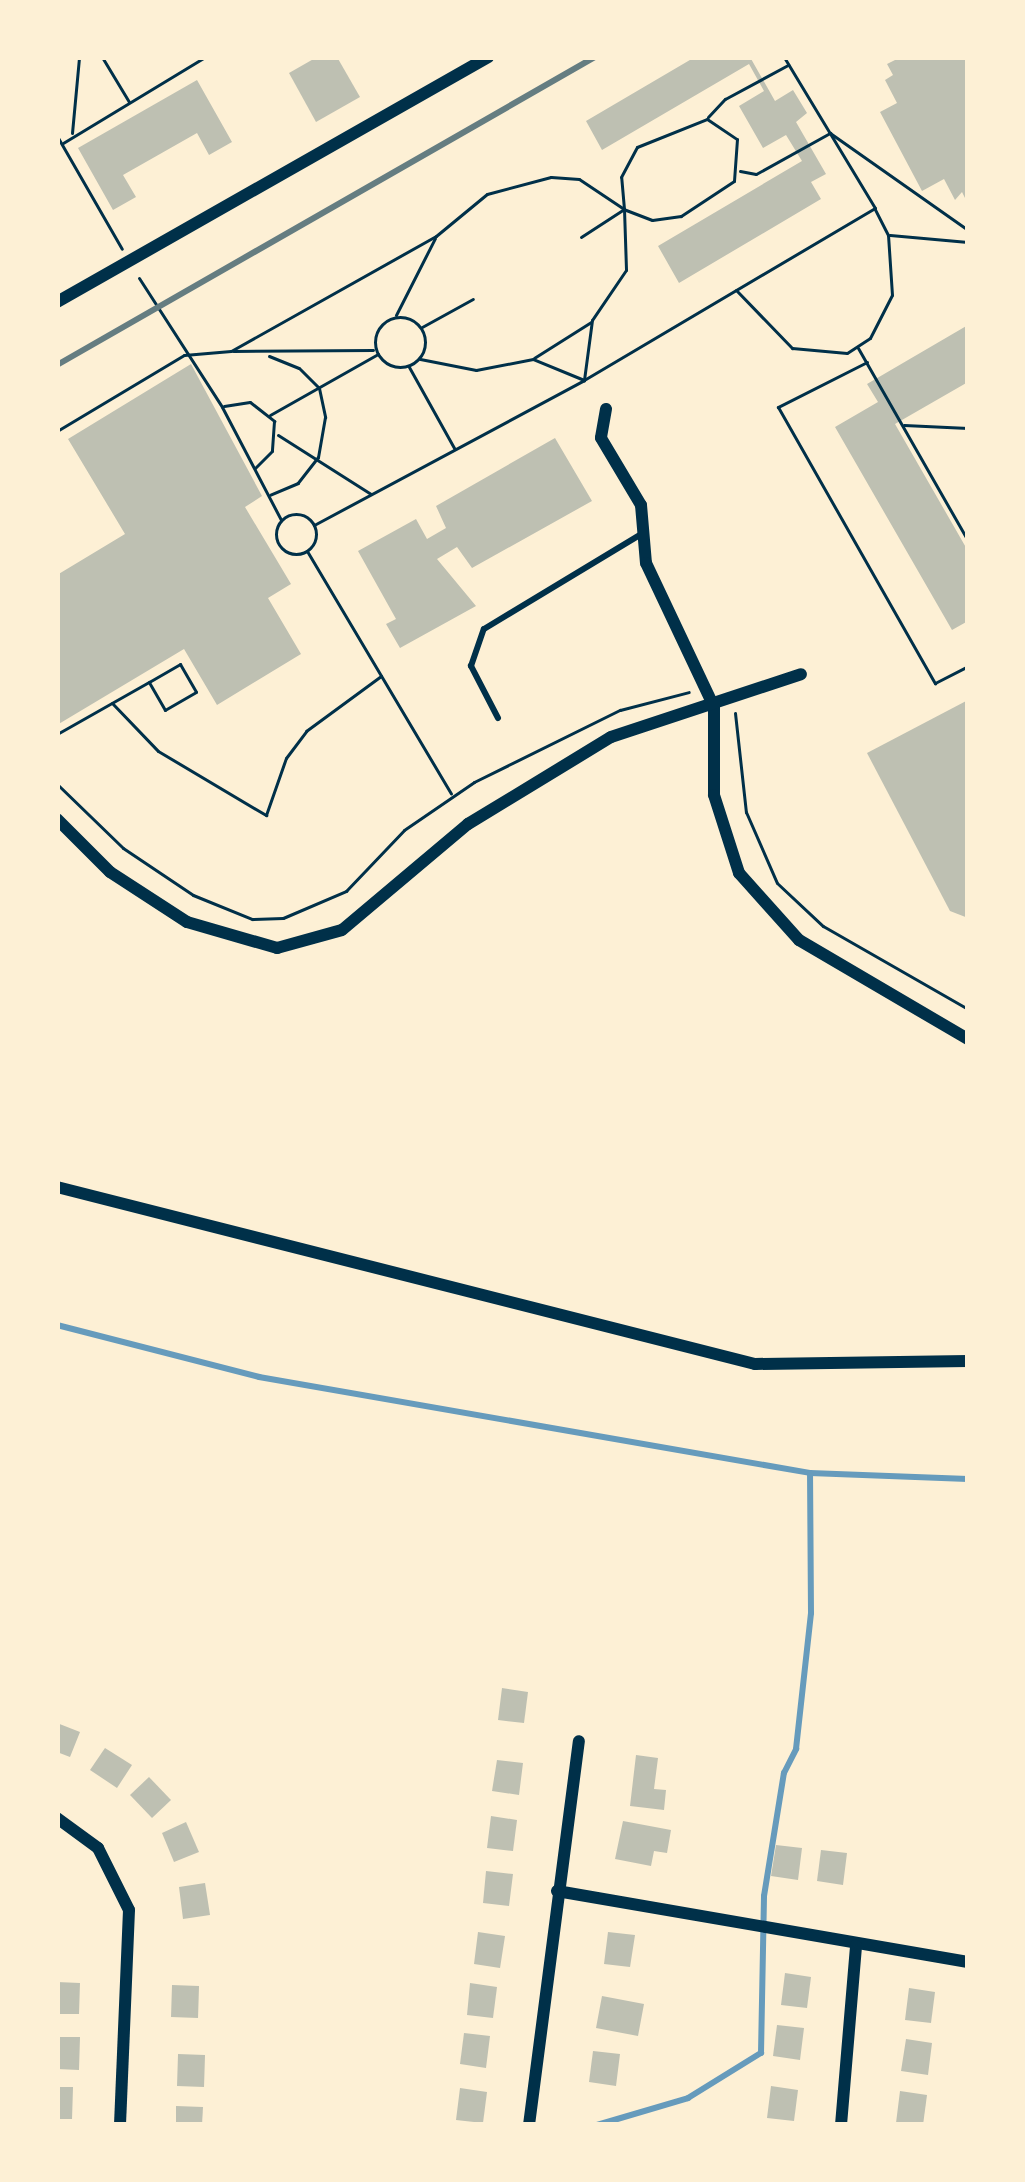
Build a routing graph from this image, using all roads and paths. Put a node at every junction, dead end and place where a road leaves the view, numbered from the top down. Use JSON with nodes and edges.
{"nodes":[{"id":1,"x":80,"y":57,"type":"edge"},
{"id":2,"x":102,"y":57,"type":"edge"},
{"id":3,"x":204,"y":57,"type":"edge"},
{"id":4,"x":488,"y":57,"type":"edge"},
{"id":5,"x":784,"y":57,"type":"edge"},
{"id":6,"x":788,"y":65,"type":"junction"},
{"id":7,"x":130,"y":103,"type":"junction"},
{"id":8,"x":707,"y":118,"type":"junction"},
{"id":9,"x":830,"y":133,"type":"junction"},
{"id":10,"x":71,"y":135,"type":"junction"},
{"id":11,"x":57,"y":136,"type":"edge"},
{"id":12,"x":62,"y":145,"type":"junction"},
{"id":13,"x":739,"y":171,"type":"junction"},
{"id":14,"x":624,"y":208,"type":"junction"},
{"id":15,"x":874,"y":208,"type":"junction"},
{"id":16,"x":968,"y":230,"type":"edge"},
{"id":17,"x":888,"y":235,"type":"junction"},
{"id":18,"x":436,"y":236,"type":"junction"},
{"id":19,"x":581,"y":237,"type":"dead end"},
{"id":20,"x":968,"y":242,"type":"edge"},
{"id":21,"x":129,"y":261,"type":"junction"},
{"id":22,"x":735,"y":290,"type":"junction"},
{"id":23,"x":473,"y":299,"type":"dead end"},
{"id":24,"x":57,"y":302,"type":"edge"},
{"id":25,"x":395,"y":317,"type":"junction"},
{"id":26,"x":592,"y":320,"type":"junction"},
{"id":27,"x":421,"y":328,"type":"junction"},
{"id":28,"x":857,"y":346,"type":"junction"},
{"id":29,"x":231,"y":351,"type":"junction"},
{"id":30,"x":377,"y":352,"type":"junction"},
{"id":31,"x":184,"y":355,"type":"junction"},
{"id":32,"x":269,"y":356,"type":"junction"},
{"id":33,"x":533,"y":358,"type":"junction"},
{"id":34,"x":420,"y":359,"type":"junction"},
{"id":35,"x":866,"y":362,"type":"junction"},
{"id":36,"x":409,"y":365,"type":"junction"},
{"id":37,"x":584,"y":380,"type":"junction"},
{"id":38,"x":319,"y":388,"type":"junction"},
{"id":39,"x":222,"y":407,"type":"junction"},
{"id":40,"x":606,"y":409,"type":"dead end"},
{"id":41,"x":270,"y":415,"type":"junction"},
{"id":42,"x":902,"y":425,"type":"junction"},
{"id":43,"x":968,"y":428,"type":"edge"},
{"id":44,"x":57,"y":430,"type":"edge"},
{"id":45,"x":276,"y":434,"type":"junction"},
{"id":46,"x":455,"y":451,"type":"junction"},
{"id":47,"x":318,"y":457,"type":"junction"},
{"id":48,"x":255,"y":468,"type":"junction"},
{"id":49,"x":372,"y":495,"type":"junction"},
{"id":50,"x":269,"y":496,"type":"junction"},
{"id":51,"x":281,"y":520,"type":"junction"},
{"id":52,"x":314,"y":525,"type":"junction"},
{"id":53,"x":646,"y":531,"type":"junction"},
{"id":54,"x":968,"y":541,"type":"edge"},
{"id":55,"x":307,"y":551,"type":"junction"},
{"id":56,"x":968,"y":666,"type":"edge"},
{"id":57,"x":801,"y":674,"type":"dead end"},
{"id":58,"x":381,"y":676,"type":"junction"},
{"id":59,"x":149,"y":682,"type":"junction"},
{"id":60,"x":708,"y":688,"type":"junction"},
{"id":61,"x":734,"y":699,"type":"junction"},
{"id":62,"x":112,"y":703,"type":"junction"},
{"id":63,"x":714,"y":707,"type":"junction"},
{"id":64,"x":498,"y":718,"type":"dead end"},
{"id":65,"x":57,"y":734,"type":"edge"},
{"id":66,"x":57,"y":784,"type":"edge"},
{"id":67,"x":452,"y":796,"type":"junction"},
{"id":68,"x":57,"y":819,"type":"edge"},
{"id":69,"x":968,"y":1009,"type":"edge"},
{"id":70,"x":968,"y":1039,"type":"edge"},
{"id":71,"x":57,"y":1187,"type":"edge"},
{"id":72,"x":968,"y":1361,"type":"edge"},
{"id":73,"x":579,"y":1741,"type":"dead end"},
{"id":74,"x":57,"y":1818,"type":"edge"},
{"id":75,"x":557,"y":1891,"type":"junction"},
{"id":76,"x":856,"y":1946,"type":"junction"},
{"id":77,"x":968,"y":1962,"type":"edge"},
{"id":78,"x":120,"y":2125,"type":"edge"},
{"id":79,"x":529,"y":2125,"type":"edge"},
{"id":80,"x":841,"y":2125,"type":"edge"}],
"edges":[{"from":1,"to":10,"type":"path"},
{"from":2,"to":7,"type":"path"},
{"from":3,"to":7,"type":"path"},
{"from":4,"to":21,"type":"street"},
{"from":5,"to":6,"type":"path"},
{"from":6,"to":8,"type":"path"},
{"from":6,"to":9,"type":"path"},
{"from":7,"to":10,"type":"path"},
{"from":8,"to":13,"type":"path"},
{"from":8,"to":14,"type":"path"},
{"from":9,"to":13,"type":"path"},
{"from":9,"to":15,"type":"path"},
{"from":9,"to":16,"type":"path"},
{"from":10,"to":12,"type":"path"},
{"from":11,"to":12,"type":"path"},
{"from":12,"to":21,"type":"path"},
{"from":13,"to":14,"type":"path"},
{"from":14,"to":18,"type":"path"},
{"from":14,"to":19,"type":"path"},
{"from":14,"to":26,"type":"path"},
{"from":15,"to":17,"type":"path"},
{"from":15,"to":22,"type":"path"},
{"from":17,"to":20,"type":"path"},
{"from":17,"to":28,"type":"path"},
{"from":18,"to":25,"type":"path"},
{"from":18,"to":29,"type":"path"},
{"from":21,"to":24,"type":"street"},
{"from":21,"to":31,"type":"path"},
{"from":22,"to":28,"type":"path"},
{"from":22,"to":37,"type":"path"},
{"from":23,"to":27,"type":"path"},
{"from":25,"to":27,"type":"path"},
{"from":25,"to":30,"type":"path"},
{"from":26,"to":33,"type":"path"},
{"from":26,"to":37,"type":"path"},
{"from":27,"to":34,"type":"path"},
{"from":28,"to":35,"type":"path"},
{"from":29,"to":31,"type":"path"},
{"from":29,"to":32,"type":"path"},
{"from":30,"to":32,"type":"path"},
{"from":30,"to":36,"type":"path"},
{"from":30,"to":38,"type":"path"},
{"from":31,"to":39,"type":"path"},
{"from":31,"to":44,"type":"path"},
{"from":32,"to":38,"type":"path"},
{"from":33,"to":34,"type":"path"},
{"from":33,"to":37,"type":"path"},
{"from":34,"to":36,"type":"path"},
{"from":35,"to":42,"type":"path"},
{"from":35,"to":56,"type":"path"},
{"from":36,"to":46,"type":"path"},
{"from":37,"to":46,"type":"path"},
{"from":38,"to":41,"type":"path"},
{"from":38,"to":47,"type":"path"},
{"from":39,"to":41,"type":"path"},
{"from":39,"to":48,"type":"path"},
{"from":40,"to":53,"type":"street"},
{"from":41,"to":45,"type":"path"},
{"from":42,"to":43,"type":"path"},
{"from":42,"to":54,"type":"path"},
{"from":45,"to":47,"type":"path"},
{"from":45,"to":48,"type":"path"},
{"from":46,"to":49,"type":"path"},
{"from":47,"to":49,"type":"path"},
{"from":47,"to":50,"type":"path"},
{"from":48,"to":50,"type":"path"},
{"from":49,"to":52,"type":"path"},
{"from":50,"to":51,"type":"path"},
{"from":51,"to":52,"type":"path"},
{"from":51,"to":55,"type":"path"},
{"from":52,"to":55,"type":"path"},
{"from":53,"to":60,"type":"street"},
{"from":53,"to":64,"type":"lane"},
{"from":55,"to":58,"type":"path"},
{"from":57,"to":61,"type":"street"},
{"from":58,"to":62,"type":"path"},
{"from":58,"to":67,"type":"path"},
{"from":59,"to":59,"type":"path"},
{"from":59,"to":62,"type":"path"},
{"from":60,"to":63,"type":"street"},
{"from":60,"to":67,"type":"path"},
{"from":61,"to":63,"type":"street"},
{"from":61,"to":69,"type":"path"},
{"from":62,"to":65,"type":"path"},
{"from":63,"to":68,"type":"street"},
{"from":63,"to":70,"type":"street"},
{"from":66,"to":67,"type":"path"},
{"from":71,"to":72,"type":"street"},
{"from":73,"to":75,"type":"street"},
{"from":74,"to":78,"type":"street"},
{"from":75,"to":76,"type":"street"},
{"from":75,"to":79,"type":"street"},
{"from":76,"to":77,"type":"street"},
{"from":76,"to":80,"type":"street"}]}
